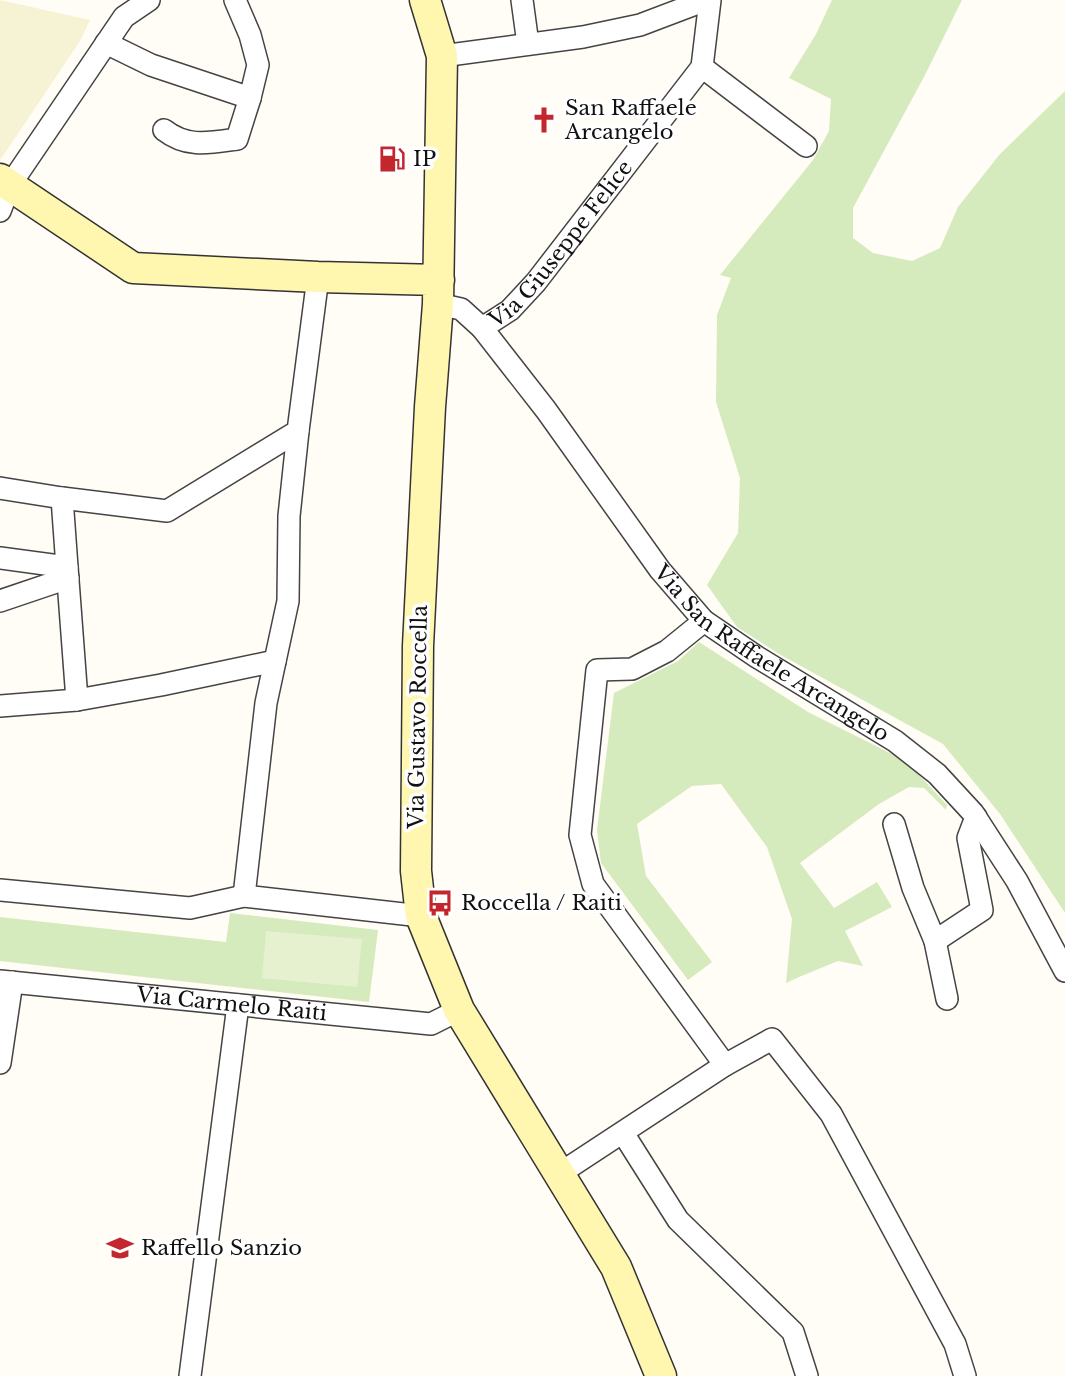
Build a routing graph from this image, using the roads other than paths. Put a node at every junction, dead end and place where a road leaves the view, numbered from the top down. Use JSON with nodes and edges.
{"nodes":[{"id":1,"x":149,"y":0,"type":"edge"},
{"id":2,"x":236,"y":0,"type":"edge"},
{"id":3,"x":425,"y":0,"type":"edge"},
{"id":4,"x":522,"y":0,"type":"edge"},
{"id":5,"x":708,"y":0,"type":"edge"},
{"id":6,"x":106,"y":43,"type":"junction"},
{"id":7,"x":528,"y":44,"type":"junction"},
{"id":8,"x":442,"y":56,"type":"junction"},
{"id":9,"x":702,"y":67,"type":"junction"},
{"id":10,"x":250,"y":98,"type":"junction"},
{"id":11,"x":163,"y":130,"type":"dead end"},
{"id":12,"x":806,"y":146,"type":"dead end"},
{"id":13,"x":3,"y":192,"type":"edge"},
{"id":14,"x":318,"y":277,"type":"junction"},
{"id":15,"x":439,"y":292,"type":"junction"},
{"id":16,"x":482,"y":328,"type":"junction"},
{"id":17,"x":298,"y":431,"type":"junction"},
{"id":18,"x":0,"y":488,"type":"edge"},
{"id":19,"x":62,"y":498,"type":"junction"},
{"id":20,"x":0,"y":558,"type":"edge"},
{"id":21,"x":68,"y":573,"type":"junction"},
{"id":22,"x":0,"y":601,"type":"edge"},
{"id":23,"x":704,"y":621,"type":"junction"},
{"id":24,"x":275,"y":661,"type":"junction"},
{"id":25,"x":77,"y":700,"type":"junction"},
{"id":26,"x":0,"y":706,"type":"edge"},
{"id":27,"x":976,"y":817,"type":"junction"},
{"id":28,"x":894,"y":824,"type":"dead end"},
{"id":29,"x":0,"y":890,"type":"edge"},
{"id":30,"x":244,"y":896,"type":"junction"},
{"id":31,"x":421,"y":916,"type":"junction"},
{"id":32,"x":935,"y":941,"type":"junction"},
{"id":33,"x":1065,"y":971,"type":"edge"},
{"id":34,"x":6,"y":981,"type":"edge"},
{"id":35,"x":947,"y":999,"type":"dead end"},
{"id":36,"x":238,"y":1005,"type":"junction"},
{"id":37,"x":459,"y":1010,"type":"junction"},
{"id":38,"x":0,"y":1063,"type":"edge"},
{"id":39,"x":725,"y":1065,"type":"junction"},
{"id":40,"x":623,"y":1133,"type":"junction"},
{"id":41,"x":559,"y":1174,"type":"junction"},
{"id":42,"x":190,"y":1376,"type":"edge"},
{"id":43,"x":661,"y":1376,"type":"edge"},
{"id":44,"x":807,"y":1376,"type":"edge"},
{"id":45,"x":965,"y":1376,"type":"edge"}],
"edges":[{"from":1,"to":6,"type":"street"},
{"from":2,"to":10,"type":"street"},
{"from":3,"to":8,"type":"street","name":"Via Gustavo Roccella"},
{"from":4,"to":7,"type":"street"},
{"from":5,"to":7,"type":"street"},
{"from":5,"to":9,"type":"street"},
{"from":6,"to":10,"type":"street"},
{"from":6,"to":13,"type":"street"},
{"from":7,"to":8,"type":"street"},
{"from":8,"to":15,"type":"street","name":"Via Gustavo Roccella"},
{"from":9,"to":12,"type":"street"},
{"from":9,"to":16,"type":"street","name":"Via Giuseppe Felice"},
{"from":10,"to":11,"type":"street"},
{"from":13,"to":14,"type":"street"},
{"from":14,"to":15,"type":"street"},
{"from":14,"to":17,"type":"street"},
{"from":15,"to":16,"type":"street","name":"Via Giuseppe Felice"},
{"from":15,"to":31,"type":"street","name":"Via Gustavo Roccella"},
{"from":16,"to":23,"type":"street","name":"Via San Raffaele Arcangelo"},
{"from":17,"to":19,"type":"street"},
{"from":17,"to":24,"type":"street"},
{"from":18,"to":19,"type":"street"},
{"from":19,"to":21,"type":"street"},
{"from":20,"to":21,"type":"street"},
{"from":21,"to":22,"type":"street"},
{"from":21,"to":25,"type":"street"},
{"from":23,"to":27,"type":"street","name":"Via San Raffaele Arcangelo"},
{"from":23,"to":39,"type":"street"},
{"from":24,"to":25,"type":"street"},
{"from":24,"to":30,"type":"street"},
{"from":25,"to":26,"type":"street"},
{"from":27,"to":32,"type":"street"},
{"from":27,"to":33,"type":"street","name":"Via San Raffaele Arcangelo"},
{"from":28,"to":32,"type":"street"},
{"from":29,"to":30,"type":"street"},
{"from":30,"to":31,"type":"street"},
{"from":31,"to":37,"type":"street","name":"Via Gustavo Roccella"},
{"from":32,"to":35,"type":"street"},
{"from":34,"to":36,"type":"street","name":"Via Carmelo Raiti"},
{"from":34,"to":38,"type":"street"},
{"from":36,"to":37,"type":"street","name":"Via Carmelo Raiti"},
{"from":36,"to":42,"type":"street"},
{"from":37,"to":41,"type":"street","name":"Via Gustavo Roccella"},
{"from":39,"to":40,"type":"street"},
{"from":39,"to":45,"type":"street"},
{"from":40,"to":41,"type":"street"},
{"from":40,"to":44,"type":"street"},
{"from":41,"to":43,"type":"street","name":"Via Gustavo Roccella"}]}
